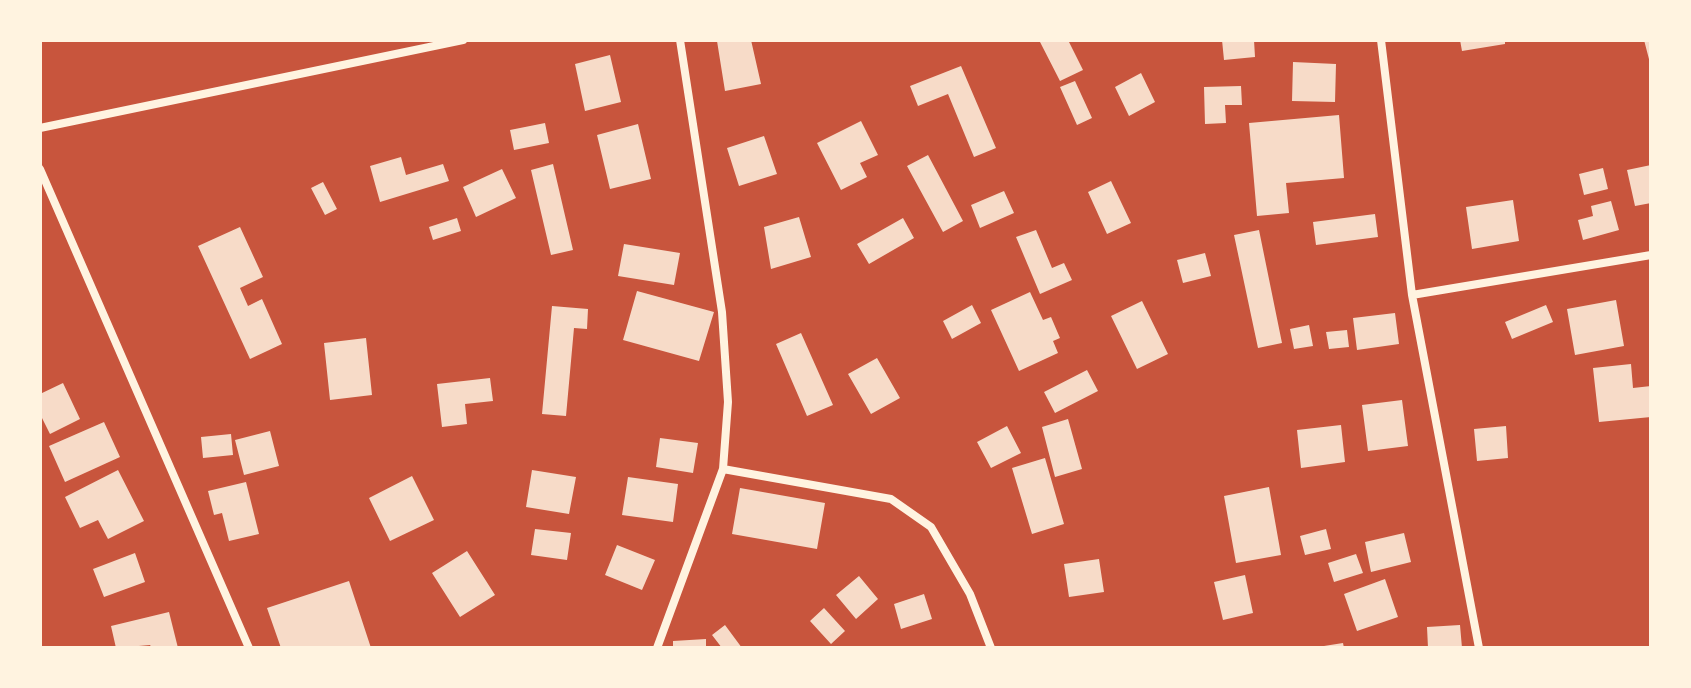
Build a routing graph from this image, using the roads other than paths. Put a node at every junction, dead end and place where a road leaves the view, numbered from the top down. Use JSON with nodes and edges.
{"nodes":[{"id":1,"x":463,"y":40,"type":"edge"},
{"id":2,"x":680,"y":40,"type":"edge"},
{"id":3,"x":1381,"y":40,"type":"edge"},
{"id":4,"x":40,"y":128,"type":"edge"},
{"id":5,"x":40,"y":169,"type":"edge"},
{"id":6,"x":1651,"y":255,"type":"edge"},
{"id":7,"x":1412,"y":295,"type":"junction"},
{"id":8,"x":723,"y":469,"type":"junction"},
{"id":9,"x":249,"y":648,"type":"edge"},
{"id":10,"x":657,"y":648,"type":"edge"},
{"id":11,"x":991,"y":648,"type":"edge"},
{"id":12,"x":1479,"y":648,"type":"edge"}],
"edges":[{"from":1,"to":4,"type":"street"},
{"from":2,"to":8,"type":"street"},
{"from":3,"to":7,"type":"street"},
{"from":5,"to":9,"type":"street"},
{"from":6,"to":7,"type":"street"},
{"from":7,"to":12,"type":"street"},
{"from":8,"to":10,"type":"street"},
{"from":8,"to":11,"type":"street"}]}
